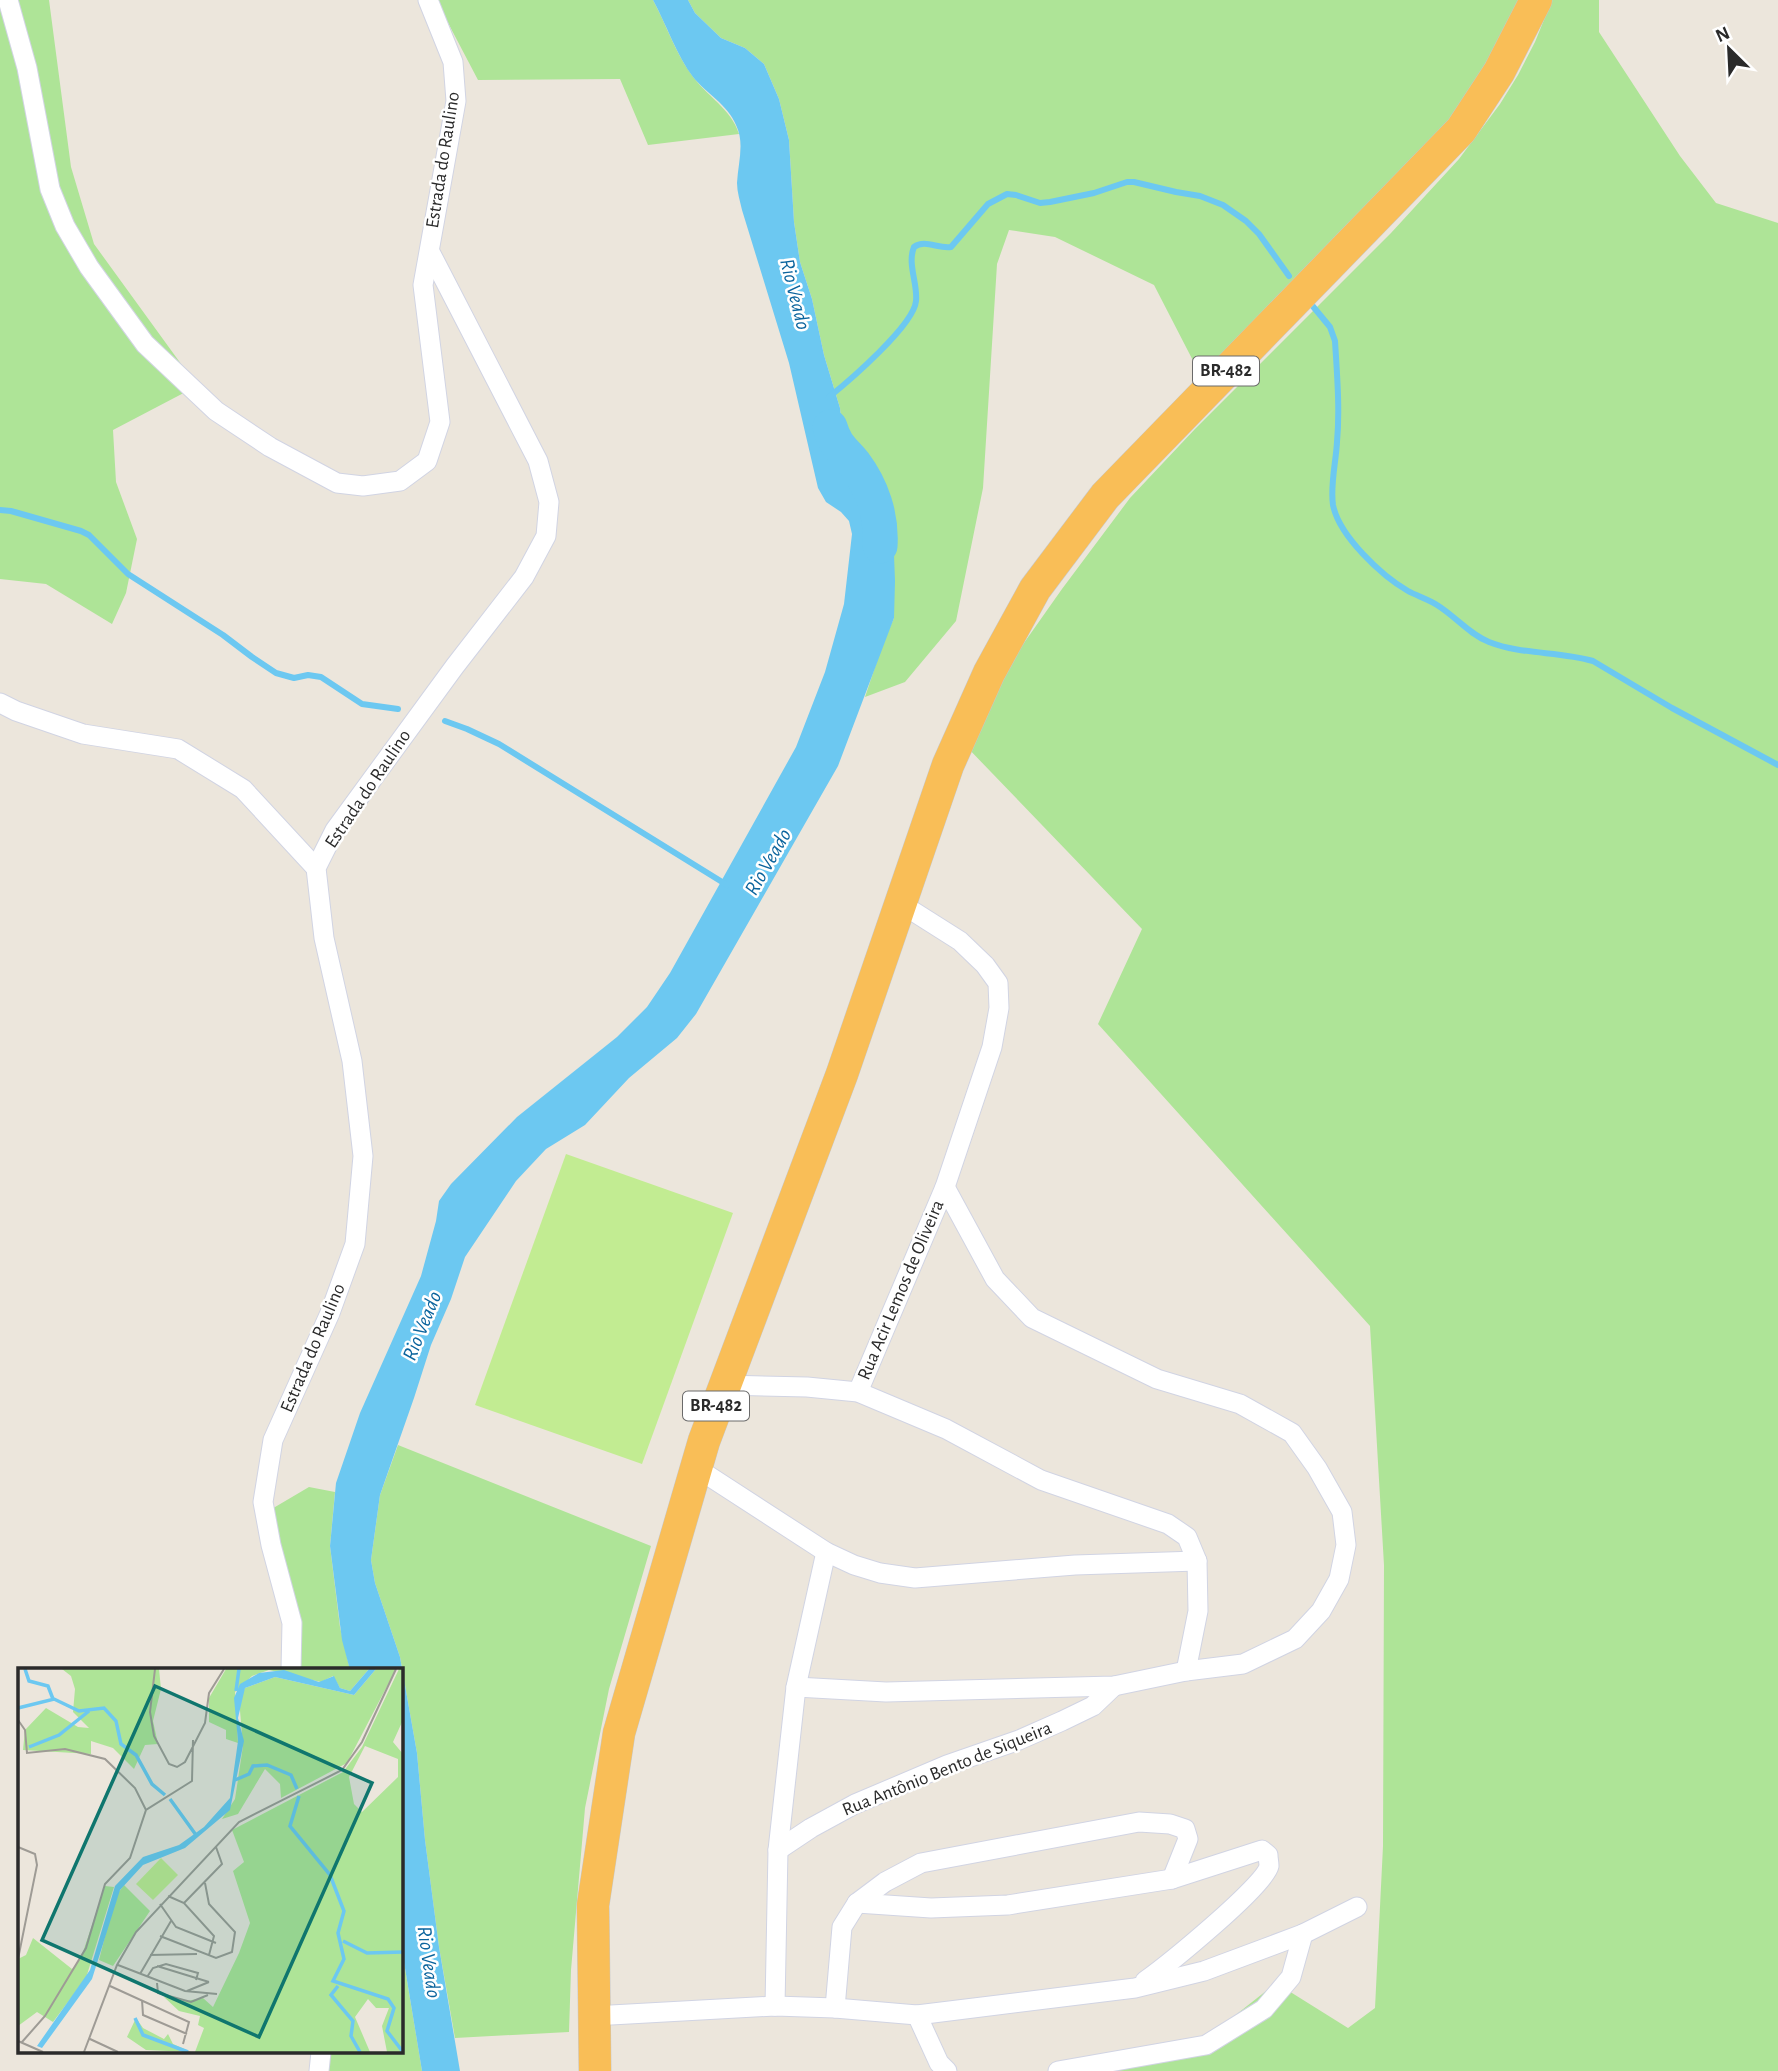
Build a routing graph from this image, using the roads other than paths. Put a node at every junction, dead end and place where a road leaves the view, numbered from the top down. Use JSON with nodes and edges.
{"nodes":[{"id":1,"x":8,"y":0,"type":"edge"},
{"id":2,"x":428,"y":0,"type":"edge"},
{"id":3,"x":1536,"y":0,"type":"edge"},
{"id":4,"x":430,"y":253,"type":"junction"},
{"id":5,"x":0,"y":703,"type":"edge"},
{"id":6,"x":316,"y":869,"type":"junction"},
{"id":7,"x":900,"y":903,"type":"junction"},
{"id":8,"x":944,"y":1188,"type":"junction"},
{"id":9,"x":723,"y":1385,"type":"junction"},
{"id":10,"x":858,"y":1392,"type":"junction"},
{"id":11,"x":695,"y":1467,"type":"junction"},
{"id":12,"x":826,"y":1552,"type":"junction"},
{"id":13,"x":1197,"y":1561,"type":"junction"},
{"id":14,"x":291,"y":1668,"type":"edge"},
{"id":15,"x":1186,"y":1671,"type":"junction"},
{"id":16,"x":1114,"y":1686,"type":"junction"},
{"id":17,"x":796,"y":1688,"type":"junction"},
{"id":18,"x":778,"y":1850,"type":"junction"},
{"id":19,"x":1172,"y":1879,"type":"junction"},
{"id":20,"x":857,"y":1903,"type":"junction"},
{"id":21,"x":1357,"y":1907,"type":"dead end"},
{"id":22,"x":1303,"y":1934,"type":"junction"},
{"id":23,"x":1135,"y":1988,"type":"junction"},
{"id":24,"x":775,"y":2006,"type":"junction"},
{"id":25,"x":835,"y":2008,"type":"junction"},
{"id":26,"x":593,"y":2015,"type":"junction"},
{"id":27,"x":917,"y":2015,"type":"junction"},
{"id":28,"x":595,"y":2071,"type":"edge"},
{"id":29,"x":947,"y":2071,"type":"edge"},
{"id":30,"x":1058,"y":2071,"type":"edge"}],
"edges":[{"from":1,"to":4,"type":"street"},
{"from":2,"to":4,"type":"street","name":"Estrada do Raulino"},
{"from":3,"to":7,"type":"highway","number":"BR-482"},
{"from":4,"to":6,"type":"street","name":"Estrada do Raulino"},
{"from":5,"to":6,"type":"street"},
{"from":6,"to":14,"type":"street","name":"Estrada do Raulino"},
{"from":7,"to":8,"type":"street","name":"Rua Acir Lemos de Oliveira"},
{"from":7,"to":9,"type":"highway","number":"BR-482"},
{"from":8,"to":10,"type":"street","name":"Rua Acir Lemos de Oliveira"},
{"from":8,"to":15,"type":"street","name":"Rua Acir Lemos de Oliveira"},
{"from":9,"to":10,"type":"street"},
{"from":9,"to":11,"type":"highway","number":"BR-482"},
{"from":10,"to":13,"type":"street"},
{"from":11,"to":12,"type":"street"},
{"from":11,"to":26,"type":"highway","number":"BR-482"},
{"from":12,"to":13,"type":"street"},
{"from":12,"to":17,"type":"street"},
{"from":13,"to":15,"type":"street"},
{"from":15,"to":16,"type":"street","name":"Rua Antônio Bento de Siqueira"},
{"from":16,"to":17,"type":"street","name":"Rua Antônio Bento de Siqueira"},
{"from":16,"to":18,"type":"street","name":"Rua Antônio Bento de Siqueira"},
{"from":17,"to":18,"type":"street"},
{"from":18,"to":24,"type":"street"},
{"from":19,"to":20,"type":"street"},
{"from":19,"to":20,"type":"street"},
{"from":19,"to":23,"type":"street"},
{"from":20,"to":25,"type":"street"},
{"from":21,"to":22,"type":"street"},
{"from":22,"to":23,"type":"street"},
{"from":22,"to":30,"type":"street"},
{"from":23,"to":27,"type":"street"},
{"from":24,"to":25,"type":"street"},
{"from":24,"to":26,"type":"street"},
{"from":25,"to":27,"type":"street"},
{"from":26,"to":28,"type":"highway","number":"BR-482"},
{"from":27,"to":29,"type":"street"}]}
